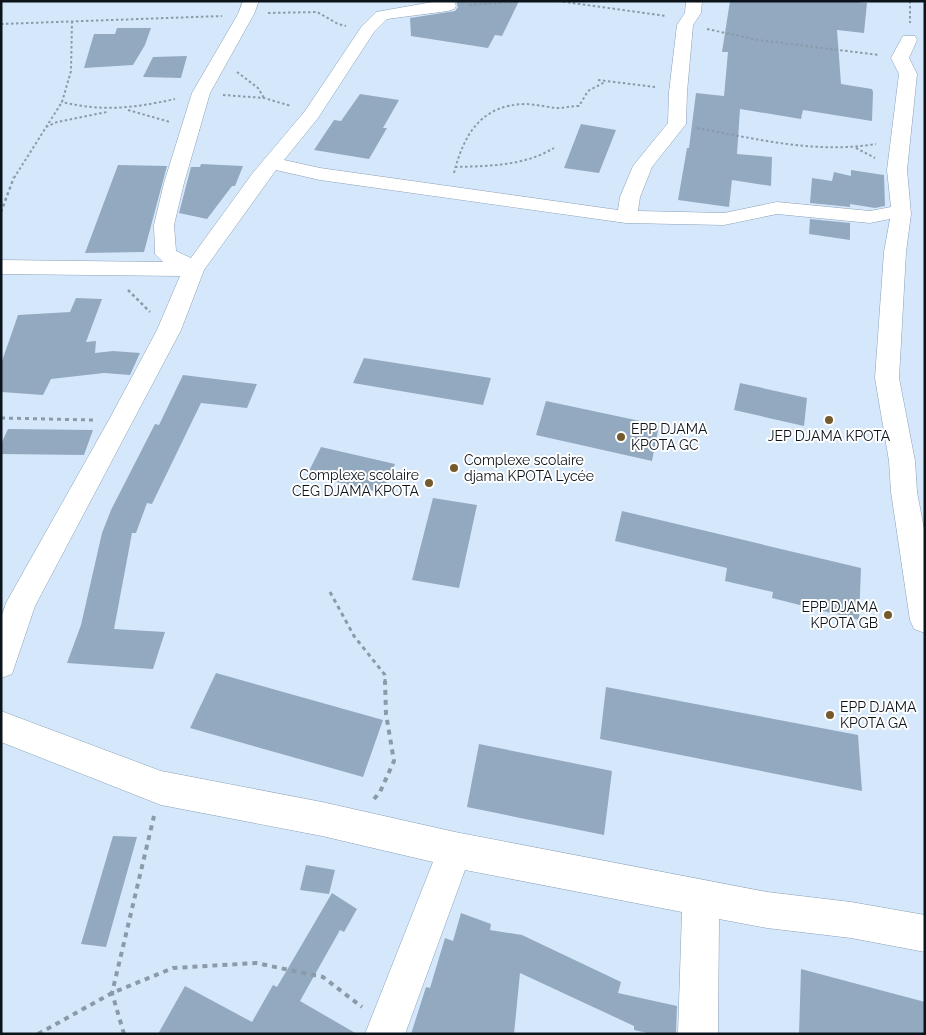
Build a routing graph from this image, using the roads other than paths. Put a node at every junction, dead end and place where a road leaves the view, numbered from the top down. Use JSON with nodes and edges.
{"nodes":[{"id":1,"x":694,"y":1,"type":"edge"},
{"id":2,"x":447,"y":4,"type":"edge"},
{"id":3,"x":248,"y":8,"type":"edge"},
{"id":4,"x":904,"y":49,"type":"road end"},
{"id":5,"x":272,"y":163,"type":"junction"},
{"id":6,"x":901,"y":214,"type":"junction"},
{"id":7,"x":626,"y":217,"type":"junction"},
{"id":8,"x":1,"y":267,"type":"edge"},
{"id":9,"x":194,"y":269,"type":"junction"},
{"id":10,"x":924,"y":608,"type":"edge"},
{"id":11,"x":1,"y":664,"type":"edge"},
{"id":12,"x":1,"y":726,"type":"edge"},
{"id":13,"x":455,"y":850,"type":"junction"},
{"id":14,"x":701,"y":897,"type":"junction"},
{"id":15,"x":925,"y":934,"type":"edge"},
{"id":16,"x":387,"y":1030,"type":"edge"},
{"id":17,"x":698,"y":1034,"type":"edge"}],
"edges":[{"from":1,"to":7,"type":"street"},
{"from":2,"to":5,"type":"street"},
{"from":3,"to":9,"type":"street"},
{"from":4,"to":6,"type":"street"},
{"from":5,"to":7,"type":"street"},
{"from":5,"to":9,"type":"street"},
{"from":6,"to":7,"type":"street"},
{"from":6,"to":10,"type":"street"},
{"from":8,"to":9,"type":"street"},
{"from":9,"to":11,"type":"street"},
{"from":12,"to":13,"type":"street"},
{"from":13,"to":14,"type":"street"},
{"from":13,"to":16,"type":"street"},
{"from":14,"to":15,"type":"street"},
{"from":14,"to":17,"type":"street"}]}
